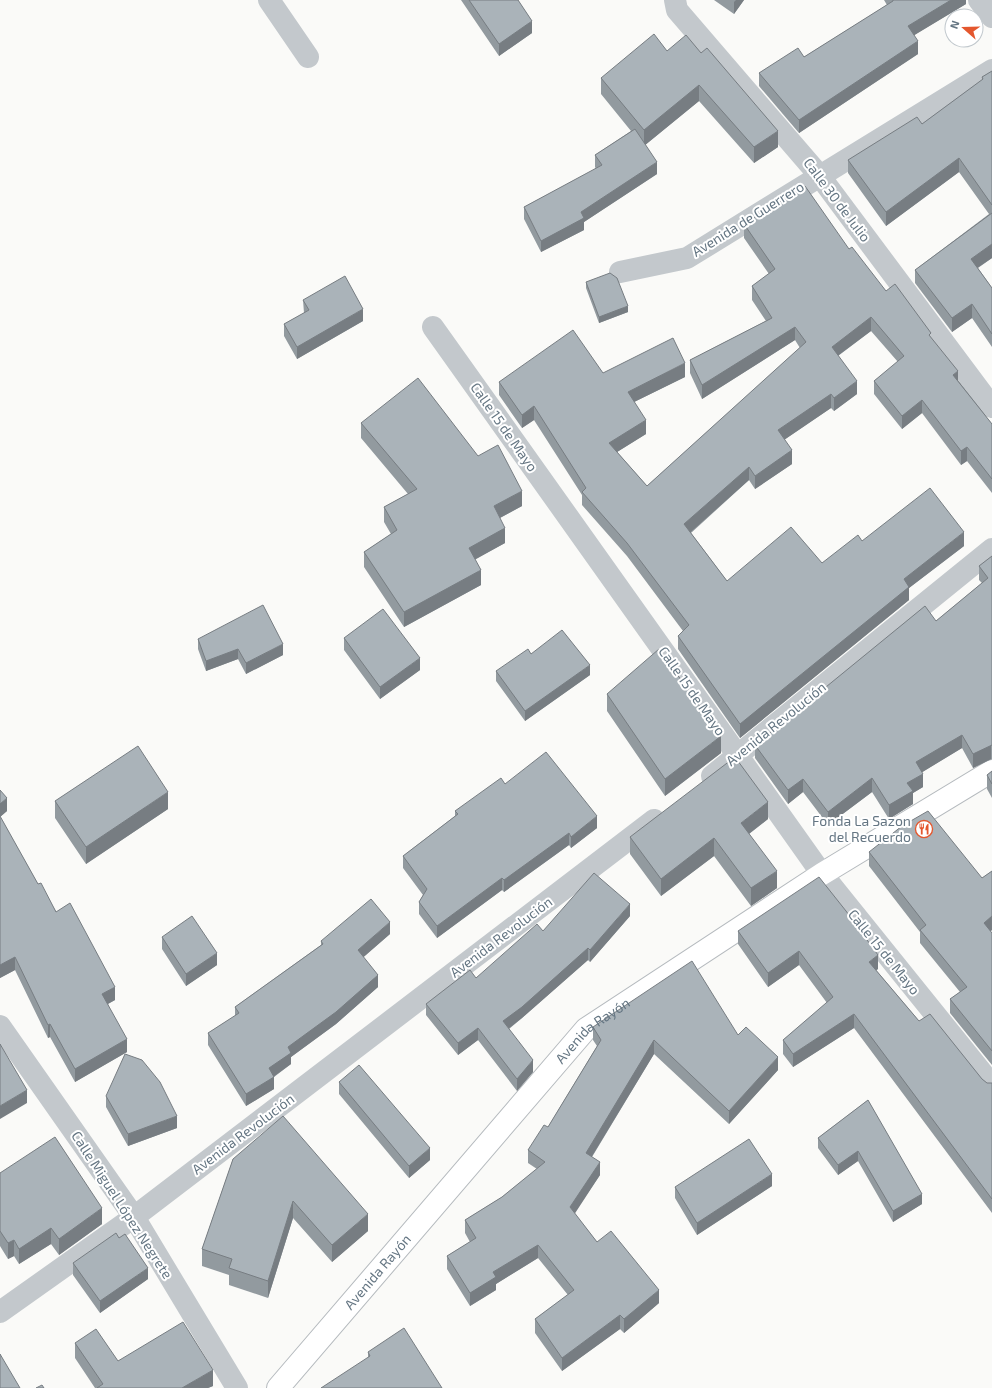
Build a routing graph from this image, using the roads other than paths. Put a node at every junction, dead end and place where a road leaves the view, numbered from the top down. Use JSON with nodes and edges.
{"nodes":[{"id":1,"x":269,"y":0,"type":"edge"},
{"id":2,"x":675,"y":0,"type":"edge"},
{"id":3,"x":979,"y":0,"type":"edge"},
{"id":4,"x":992,"y":17,"type":"edge"},
{"id":5,"x":308,"y":57,"type":"dead end"},
{"id":6,"x":992,"y":70,"type":"edge"},
{"id":7,"x":819,"y":175,"type":"junction"},
{"id":8,"x":620,"y":272,"type":"dead end"},
{"id":9,"x":432,"y":327,"type":"dead end"},
{"id":10,"x":992,"y":406,"type":"edge"},
{"id":11,"x":992,"y":549,"type":"edge"},
{"id":12,"x":738,"y":756,"type":"junction"},
{"id":13,"x":992,"y":770,"type":"edge"},
{"id":14,"x":693,"y":790,"type":"edge"},
{"id":15,"x":668,"y":810,"type":"edge"},
{"id":16,"x":822,"y":874,"type":"junction"},
{"id":17,"x":0,"y":1026,"type":"edge"},
{"id":18,"x":992,"y":1085,"type":"edge"},
{"id":19,"x":134,"y":1217,"type":"junction"},
{"id":20,"x":0,"y":1312,"type":"edge"},
{"id":21,"x":237,"y":1388,"type":"edge"},
{"id":22,"x":278,"y":1388,"type":"edge"}],
"edges":[{"from":1,"to":5,"type":"street"},
{"from":2,"to":7,"type":"street","name":"Calle 30 de Julio"},
{"from":3,"to":4,"type":"street"},
{"from":6,"to":7,"type":"street","name":"Avenida de Guerrero"},
{"from":7,"to":8,"type":"street","name":"Avenida de Guerrero"},
{"from":7,"to":10,"type":"street","name":"Calle 30 de Julio"},
{"from":9,"to":12,"type":"street","name":"Calle 15 de Mayo"},
{"from":11,"to":12,"type":"street","name":"Avenida Revolución"},
{"from":12,"to":14,"type":"street","name":"Avenida Revolución"},
{"from":12,"to":16,"type":"street","name":"Calle 15 de Mayo"},
{"from":13,"to":16,"type":"main road","name":"Avenida Rayón"},
{"from":15,"to":19,"type":"street","name":"Avenida Revolución"},
{"from":16,"to":18,"type":"street","name":"Calle 15 de Mayo"},
{"from":16,"to":22,"type":"main road","name":"Avenida Rayón"},
{"from":17,"to":19,"type":"street","name":"Calle Miguel López Negrete"},
{"from":19,"to":20,"type":"street","name":"Avenida Revolución"},
{"from":19,"to":21,"type":"street","name":"Calle Miguel López Negrete"}]}
